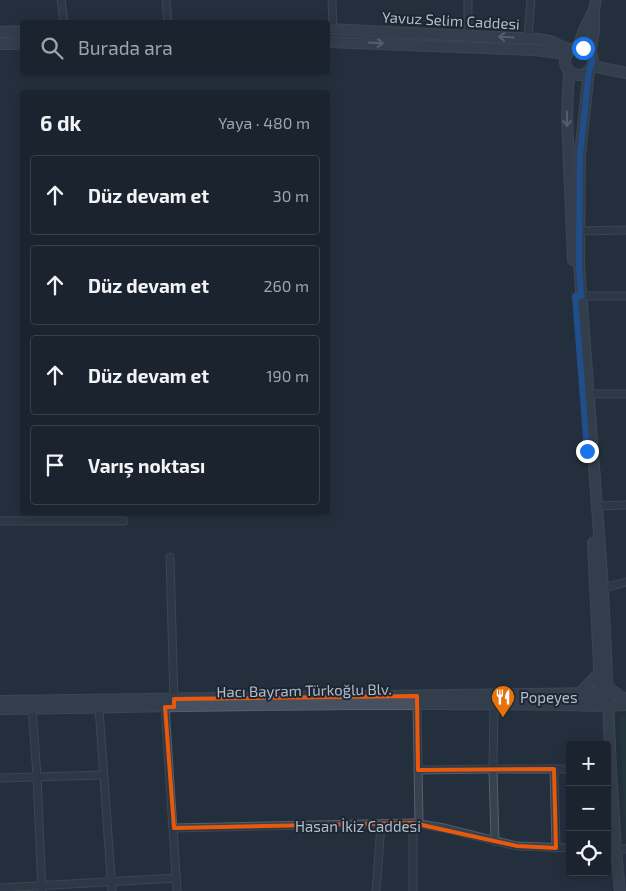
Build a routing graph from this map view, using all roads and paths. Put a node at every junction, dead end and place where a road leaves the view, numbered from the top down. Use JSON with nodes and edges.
{"nodes":[{"id":1,"x":61,"y":0,"type":"edge"},
{"id":2,"x":166,"y":0,"type":"edge"},
{"id":3,"x":332,"y":0,"type":"edge"},
{"id":4,"x":468,"y":0,"type":"edge"},
{"id":5,"x":531,"y":0,"type":"edge"},
{"id":6,"x":595,"y":5,"type":"edge"},
{"id":7,"x":64,"y":20,"type":"edge"},
{"id":8,"x":168,"y":20,"type":"edge"},
{"id":9,"x":330,"y":29,"type":"edge"},
{"id":10,"x":20,"y":31,"type":"edge"},
{"id":11,"x":0,"y":32,"type":"edge"},
{"id":12,"x":468,"y":36,"type":"junction"},
{"id":13,"x":528,"y":38,"type":"junction"},
{"id":14,"x":330,"y":42,"type":"edge"},
{"id":15,"x":0,"y":44,"type":"edge"},
{"id":16,"x":20,"y":44,"type":"edge"},
{"id":17,"x":572,"y":50,"type":"junction"},
{"id":18,"x":590,"y":53,"type":"junction"},
{"id":19,"x":590,"y":68,"type":"junction"},
{"id":20,"x":569,"y":71,"type":"junction"},
{"id":21,"x":626,"y":73,"type":"edge"},
{"id":22,"x":626,"y":230,"type":"edge"},
{"id":23,"x":579,"y":231,"type":"junction"},
{"id":24,"x":578,"y":296,"type":"junction"},
{"id":25,"x":626,"y":296,"type":"edge"},
{"id":26,"x":588,"y":394,"type":"junction"},
{"id":27,"x":626,"y":394,"type":"edge"},
{"id":28,"x":626,"y":505,"type":"edge"},
{"id":29,"x":597,"y":506,"type":"junction"},
{"id":30,"x":0,"y":521,"type":"edge"},
{"id":31,"x":124,"y":521,"type":"dead end"},
{"id":32,"x":170,"y":557,"type":"dead end"},
{"id":33,"x":626,"y":582,"type":"edge"},
{"id":34,"x":599,"y":588,"type":"junction"},
{"id":35,"x":599,"y":673,"type":"junction"},
{"id":36,"x":604,"y":690,"type":"junction"},
{"id":37,"x":580,"y":693,"type":"junction"},
{"id":38,"x":626,"y":699,"type":"edge"},
{"id":39,"x":417,"y":700,"type":"junction"},
{"id":40,"x":0,"y":701,"type":"edge"},
{"id":41,"x":171,"y":704,"type":"junction"},
{"id":42,"x":494,"y":704,"type":"junction"},
{"id":43,"x":626,"y":705,"type":"edge"},
{"id":44,"x":605,"y":706,"type":"junction"},
{"id":45,"x":32,"y":708,"type":"junction"},
{"id":46,"x":99,"y":708,"type":"junction"},
{"id":47,"x":0,"y":709,"type":"edge"},
{"id":48,"x":607,"y":741,"type":"edge"},
{"id":49,"x":493,"y":768,"type":"junction"},
{"id":50,"x":554,"y":769,"type":"junction"},
{"id":51,"x":566,"y":769,"type":"edge"},
{"id":52,"x":418,"y":770,"type":"junction"},
{"id":53,"x":103,"y":775,"type":"junction"},
{"id":54,"x":37,"y":776,"type":"junction"},
{"id":55,"x":0,"y":778,"type":"edge"},
{"id":56,"x":611,"y":786,"type":"edge"},
{"id":57,"x":416,"y":823,"type":"junction"},
{"id":58,"x":381,"y":824,"type":"junction"},
{"id":59,"x":174,"y":828,"type":"junction"},
{"id":60,"x":494,"y":842,"type":"junction"},
{"id":61,"x":556,"y":848,"type":"junction"},
{"id":62,"x":566,"y":848,"type":"edge"},
{"id":63,"x":616,"y":849,"type":"edge"},
{"id":64,"x":176,"y":878,"type":"junction"},
{"id":65,"x":111,"y":882,"type":"junction"},
{"id":66,"x":0,"y":888,"type":"edge"},
{"id":67,"x":42,"y":888,"type":"edge"},
{"id":68,"x":112,"y":891,"type":"edge"},
{"id":69,"x":177,"y":891,"type":"edge"},
{"id":70,"x":376,"y":891,"type":"edge"},
{"id":71,"x":413,"y":891,"type":"edge"},
{"id":72,"x":622,"y":891,"type":"edge"}],
"edges":[{"from":1,"to":7,"type":"street"},
{"from":2,"to":8,"type":"street"},
{"from":3,"to":9,"type":"street"},
{"from":4,"to":12,"type":"street"},
{"from":5,"to":13,"type":"street"},
{"from":6,"to":17,"type":"street"},
{"from":6,"to":18,"type":"street"},
{"from":9,"to":12,"type":"street","name":"Yavuz Selim Caddesi"},
{"from":10,"to":11,"type":"street"},
{"from":13,"to":12,"type":"street","name":"Yavuz Selim Caddesi","one_way":true},
{"from":13,"to":17,"type":"street","name":"Yavuz Selim Caddesi"},
{"from":14,"to":17,"type":"street","name":"Yavuz Selim Caddesi","one_way":true},
{"from":15,"to":16,"type":"street"},
{"from":17,"to":18,"type":"street"},
{"from":17,"to":20,"type":"street"},
{"from":18,"to":19,"type":"street"},
{"from":19,"to":20,"type":"street"},
{"from":19,"to":21,"type":"street"},
{"from":19,"to":23,"type":"street"},
{"from":20,"to":24,"type":"street","one_way":true},
{"from":22,"to":23,"type":"street"},
{"from":23,"to":24,"type":"street"},
{"from":24,"to":25,"type":"street"},
{"from":24,"to":26,"type":"street"},
{"from":24,"to":34,"type":"street"},
{"from":26,"to":27,"type":"street"},
{"from":26,"to":29,"type":"street"},
{"from":28,"to":29,"type":"street"},
{"from":29,"to":34,"type":"street"},
{"from":30,"to":31,"type":"street"},
{"from":32,"to":41,"type":"street"},
{"from":33,"to":34,"type":"street"},
{"from":34,"to":35,"type":"street"},
{"from":34,"to":36,"type":"street"},
{"from":35,"to":36,"type":"street"},
{"from":35,"to":37,"type":"street"},
{"from":36,"to":37,"type":"street","name":"Hacı Bayram Türkoğlu Blv."},
{"from":36,"to":38,"type":"street"},
{"from":36,"to":44,"type":"street"},
{"from":37,"to":39,"type":"street","name":"Hacı Bayram Türkoğlu Blv."},
{"from":39,"to":41,"type":"street","name":"Hacı Bayram Türkoğlu Blv."},
{"from":39,"to":42,"type":"street","name":"Hacı Bayram Türkoğlu Blv."},
{"from":39,"to":52,"type":"street"},
{"from":40,"to":41,"type":"street","name":"Hacı Bayram Türkoğlu Blv."},
{"from":41,"to":46,"type":"street","name":"Hacı Bayram Türkoğlu Blv."},
{"from":41,"to":59,"type":"street"},
{"from":42,"to":44,"type":"street","name":"Hacı Bayram Türkoğlu Blv."},
{"from":42,"to":49,"type":"street"},
{"from":43,"to":44,"type":"street","name":"Hacı Bayram Türkoğlu Blv."},
{"from":44,"to":48,"type":"street"},
{"from":45,"to":46,"type":"street","name":"Hacı Bayram Türkoğlu Blv."},
{"from":45,"to":47,"type":"street","name":"Hacı Bayram Türkoğlu Blv."},
{"from":45,"to":54,"type":"street"},
{"from":46,"to":53,"type":"street"},
{"from":49,"to":50,"type":"street"},
{"from":49,"to":52,"type":"street"},
{"from":49,"to":60,"type":"street"},
{"from":50,"to":51,"type":"street"},
{"from":50,"to":61,"type":"street"},
{"from":52,"to":57,"type":"street"},
{"from":53,"to":54,"type":"street"},
{"from":53,"to":65,"type":"street"},
{"from":54,"to":55,"type":"street"},
{"from":54,"to":67,"type":"street"},
{"from":56,"to":63,"type":"street"},
{"from":57,"to":58,"type":"street","name":"Hasan İkiz Caddesi"},
{"from":57,"to":60,"type":"street","name":"Hasan İkiz Caddesi"},
{"from":57,"to":71,"type":"street"},
{"from":58,"to":59,"type":"street","name":"Hasan İkiz Caddesi"},
{"from":58,"to":70,"type":"street"},
{"from":59,"to":64,"type":"street"},
{"from":60,"to":61,"type":"street","name":"Hasan İkiz Caddesi"},
{"from":61,"to":62,"type":"street","name":"Hasan İkiz Caddesi"},
{"from":63,"to":72,"type":"street"},
{"from":64,"to":65,"type":"street"},
{"from":64,"to":69,"type":"street"},
{"from":65,"to":67,"type":"street"},
{"from":65,"to":68,"type":"street"},
{"from":66,"to":67,"type":"street"}]}
